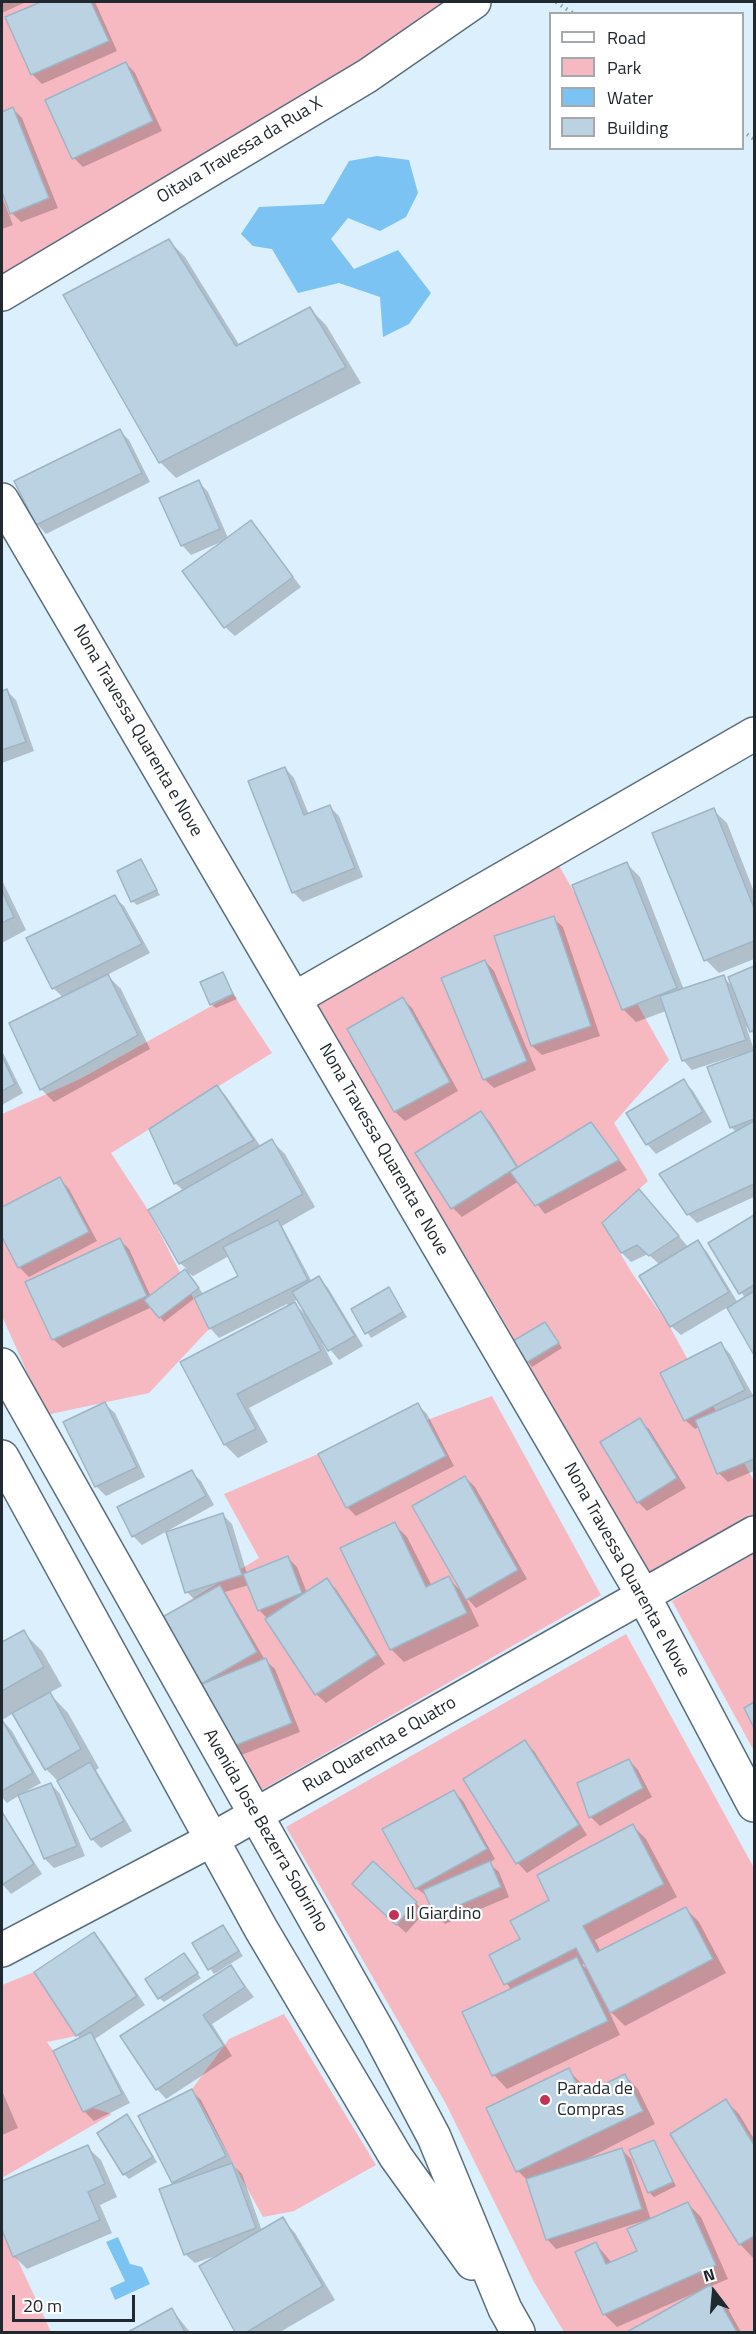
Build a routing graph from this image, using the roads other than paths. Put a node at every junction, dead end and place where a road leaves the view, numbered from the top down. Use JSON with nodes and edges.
{"nodes":[{"id":1,"x":474,"y":2,"type":"edge"},
{"id":2,"x":2,"y":294,"type":"edge"},
{"id":3,"x":2,"y":500,"type":"edge"},
{"id":4,"x":754,"y":734,"type":"edge"},
{"id":5,"x":294,"y":999,"type":"junction"},
{"id":6,"x":2,"y":1365,"type":"edge"},
{"id":7,"x":2,"y":1457,"type":"edge"},
{"id":8,"x":754,"y":1533,"type":"edge"},
{"id":9,"x":644,"y":1595,"type":"junction"},
{"id":10,"x":754,"y":1805,"type":"edge"},
{"id":11,"x":255,"y":1815,"type":"junction"},
{"id":12,"x":211,"y":1840,"type":"junction"},
{"id":13,"x":2,"y":1950,"type":"edge"},
{"id":14,"x":511,"y":2321,"type":"edge"}],
"edges":[{"from":1,"to":2,"type":"street","name":"Oitava Travessa da Rua X"},
{"from":3,"to":5,"type":"street","name":"Nona Travessa Quarenta e Nove"},
{"from":4,"to":5,"type":"street"},
{"from":5,"to":9,"type":"street","name":"Nona Travessa Quarenta e Nove"},
{"from":6,"to":11,"type":"street","name":"Avenida Jose Bezerra Sobrinho"},
{"from":7,"to":12,"type":"street","name":"Avenida Jose Bezerra Sobrinho"},
{"from":8,"to":9,"type":"street","name":"Rua Quarenta e Quatro"},
{"from":9,"to":10,"type":"street","name":"Nona Travessa Quarenta e Nove"},
{"from":9,"to":11,"type":"street","name":"Rua Quarenta e Quatro"},
{"from":11,"to":12,"type":"street","name":"Rua Quarenta e Quatro"},
{"from":11,"to":14,"type":"street","name":"Avenida Jose Bezerra Sobrinho"},
{"from":12,"to":13,"type":"street","name":"Rua Quarenta e Quatro"},
{"from":12,"to":14,"type":"street","name":"Avenida Jose Bezerra Sobrinho"}]}
